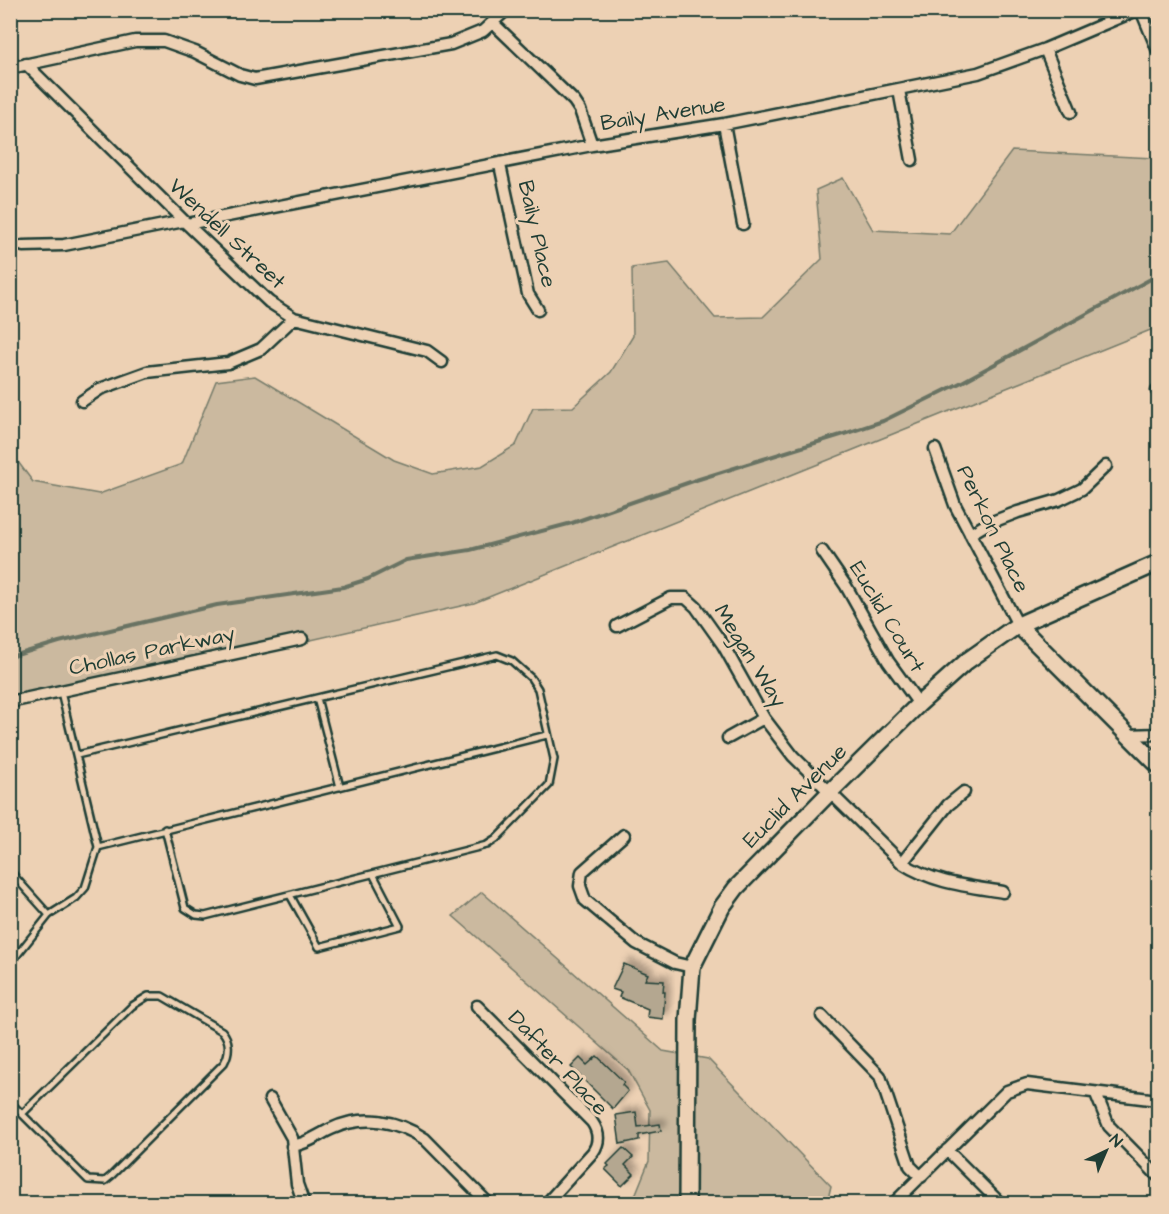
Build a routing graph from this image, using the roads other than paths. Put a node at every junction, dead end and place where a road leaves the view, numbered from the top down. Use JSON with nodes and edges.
{"nodes":[{"id":1,"x":506,"y":10,"type":"edge"},
{"id":2,"x":1139,"y":10,"type":"edge"},
{"id":3,"x":493,"y":23,"type":"junction"},
{"id":4,"x":1045,"y":49,"type":"junction"},
{"id":5,"x":1158,"y":51,"type":"edge"},
{"id":6,"x":26,"y":64,"type":"junction"},
{"id":7,"x":10,"y":68,"type":"edge"},
{"id":8,"x":899,"y":90,"type":"junction"},
{"id":9,"x":1071,"y":112,"type":"dead end"},
{"id":10,"x":724,"y":124,"type":"junction"},
{"id":11,"x":592,"y":145,"type":"junction"},
{"id":12,"x":912,"y":160,"type":"dead end"},
{"id":13,"x":500,"y":165,"type":"junction"},
{"id":14,"x":185,"y":223,"type":"junction"},
{"id":15,"x":743,"y":225,"type":"dead end"},
{"id":16,"x":23,"y":246,"type":"dead end"},
{"id":17,"x":538,"y":310,"type":"dead end"},
{"id":18,"x":294,"y":318,"type":"junction"},
{"id":19,"x":442,"y":362,"type":"dead end"},
{"id":20,"x":82,"y":401,"type":"dead end"},
{"id":21,"x":935,"y":448,"type":"dead end"},
{"id":22,"x":1106,"y":466,"type":"dead end"},
{"id":23,"x":970,"y":534,"type":"junction"},
{"id":24,"x":822,"y":551,"type":"dead end"},
{"id":25,"x":1158,"y":563,"type":"edge"},
{"id":26,"x":1018,"y":625,"type":"junction"},
{"id":27,"x":617,"y":626,"type":"dead end"},
{"id":28,"x":302,"y":639,"type":"dead end"},
{"id":29,"x":61,"y":692,"type":"junction"},
{"id":30,"x":317,"y":698,"type":"junction"},
{"id":31,"x":10,"y":702,"type":"edge"},
{"id":32,"x":918,"y":704,"type":"junction"},
{"id":33,"x":764,"y":718,"type":"junction"},
{"id":34,"x":1158,"y":734,"type":"edge"},
{"id":35,"x":548,"y":735,"type":"junction"},
{"id":36,"x":1128,"y":735,"type":"junction"},
{"id":37,"x":728,"y":738,"type":"dead end"},
{"id":38,"x":77,"y":755,"type":"junction"},
{"id":39,"x":1158,"y":765,"type":"edge"},
{"id":40,"x":339,"y":787,"type":"junction"},
{"id":41,"x":830,"y":792,"type":"junction"},
{"id":42,"x":964,"y":792,"type":"dead end"},
{"id":43,"x":165,"y":830,"type":"junction"},
{"id":44,"x":624,"y":835,"type":"dead end"},
{"id":45,"x":98,"y":847,"type":"junction"},
{"id":46,"x":902,"y":863,"type":"junction"},
{"id":47,"x":10,"y":870,"type":"edge"},
{"id":48,"x":373,"y":874,"type":"junction"},
{"id":49,"x":1003,"y":892,"type":"dead end"},
{"id":50,"x":290,"y":895,"type":"junction"},
{"id":51,"x":49,"y":915,"type":"junction"},
{"id":52,"x":10,"y":964,"type":"edge"},
{"id":53,"x":692,"y":967,"type":"junction"},
{"id":54,"x":477,"y":1006,"type":"dead end"},
{"id":55,"x":822,"y":1016,"type":"dead end"},
{"id":56,"x":1096,"y":1094,"type":"junction"},
{"id":57,"x":270,"y":1099,"type":"dead end"},
{"id":58,"x":1158,"y":1100,"type":"edge"},
{"id":59,"x":10,"y":1102,"type":"edge"},
{"id":60,"x":22,"y":1114,"type":"junction"},
{"id":61,"x":292,"y":1146,"type":"junction"},
{"id":62,"x":947,"y":1150,"type":"junction"},
{"id":63,"x":1158,"y":1176,"type":"edge"},
{"id":64,"x":921,"y":1177,"type":"junction"},
{"id":65,"x":304,"y":1203,"type":"edge"},
{"id":66,"x":489,"y":1203,"type":"edge"},
{"id":67,"x":546,"y":1203,"type":"edge"},
{"id":68,"x":687,"y":1203,"type":"edge"},
{"id":69,"x":893,"y":1203,"type":"edge"},
{"id":70,"x":1001,"y":1203,"type":"edge"}],
"edges":[{"from":1,"to":3,"type":"street"},
{"from":2,"to":4,"type":"street","name":"Baily Avenue"},
{"from":2,"to":5,"type":"street"},
{"from":3,"to":6,"type":"street"},
{"from":3,"to":11,"type":"street"},
{"from":4,"to":8,"type":"street","name":"Baily Avenue"},
{"from":4,"to":9,"type":"street"},
{"from":6,"to":7,"type":"street"},
{"from":6,"to":14,"type":"street","name":"Wendell Street"},
{"from":8,"to":10,"type":"street","name":"Baily Avenue"},
{"from":8,"to":12,"type":"street"},
{"from":10,"to":11,"type":"street","name":"Baily Avenue"},
{"from":10,"to":15,"type":"street"},
{"from":11,"to":13,"type":"street","name":"Baily Avenue"},
{"from":13,"to":14,"type":"street","name":"Baily Avenue"},
{"from":13,"to":17,"type":"street","name":"Baily Place"},
{"from":14,"to":16,"type":"street","name":"Baily Avenue"},
{"from":14,"to":18,"type":"street","name":"Wendell Street"},
{"from":18,"to":19,"type":"street","name":"Wendell Street"},
{"from":18,"to":20,"type":"street"},
{"from":21,"to":23,"type":"street","name":"Perkon Place"},
{"from":22,"to":23,"type":"street"},
{"from":23,"to":26,"type":"street","name":"Perkon Place"},
{"from":24,"to":32,"type":"street","name":"Euclid Court"},
{"from":25,"to":26,"type":"main road","name":"Euclid Avenue"},
{"from":26,"to":32,"type":"main road","name":"Euclid Avenue"},
{"from":26,"to":36,"type":"main road"},
{"from":27,"to":33,"type":"street","name":"Megan Way"},
{"from":28,"to":29,"type":"street","name":"Chollas Parkway"},
{"from":29,"to":31,"type":"street","name":"Chollas Parkway"},
{"from":29,"to":38,"type":"lane"},
{"from":30,"to":35,"type":"lane"},
{"from":30,"to":38,"type":"lane"},
{"from":30,"to":40,"type":"lane"},
{"from":32,"to":41,"type":"main road","name":"Euclid Avenue"},
{"from":33,"to":37,"type":"street"},
{"from":33,"to":41,"type":"street","name":"Megan Way"},
{"from":34,"to":36,"type":"street"},
{"from":35,"to":40,"type":"lane"},
{"from":35,"to":48,"type":"lane"},
{"from":36,"to":39,"type":"main road"},
{"from":38,"to":45,"type":"lane"},
{"from":40,"to":43,"type":"lane"},
{"from":41,"to":46,"type":"street","name":"Megan Way"},
{"from":41,"to":53,"type":"main road","name":"Euclid Avenue"},
{"from":42,"to":46,"type":"street"},
{"from":43,"to":45,"type":"lane"},
{"from":43,"to":50,"type":"lane"},
{"from":44,"to":53,"type":"street"},
{"from":45,"to":51,"type":"lane"},
{"from":46,"to":49,"type":"street","name":"Megan Way"},
{"from":47,"to":51,"type":"lane"},
{"from":48,"to":50,"type":"lane"},
{"from":48,"to":50,"type":"lane"},
{"from":51,"to":52,"type":"lane"},
{"from":53,"to":68,"type":"main road","name":"Euclid Avenue"},
{"from":54,"to":67,"type":"street","name":"Dafter Place"},
{"from":55,"to":64,"type":"street"},
{"from":56,"to":58,"type":"street"},
{"from":56,"to":62,"type":"street"},
{"from":56,"to":63,"type":"street"},
{"from":57,"to":61,"type":"street"},
{"from":59,"to":60,"type":"lane"},
{"from":60,"to":60,"type":"lane"},
{"from":61,"to":65,"type":"street"},
{"from":61,"to":66,"type":"street"},
{"from":62,"to":64,"type":"street"},
{"from":62,"to":70,"type":"street"},
{"from":64,"to":69,"type":"street"}]}
